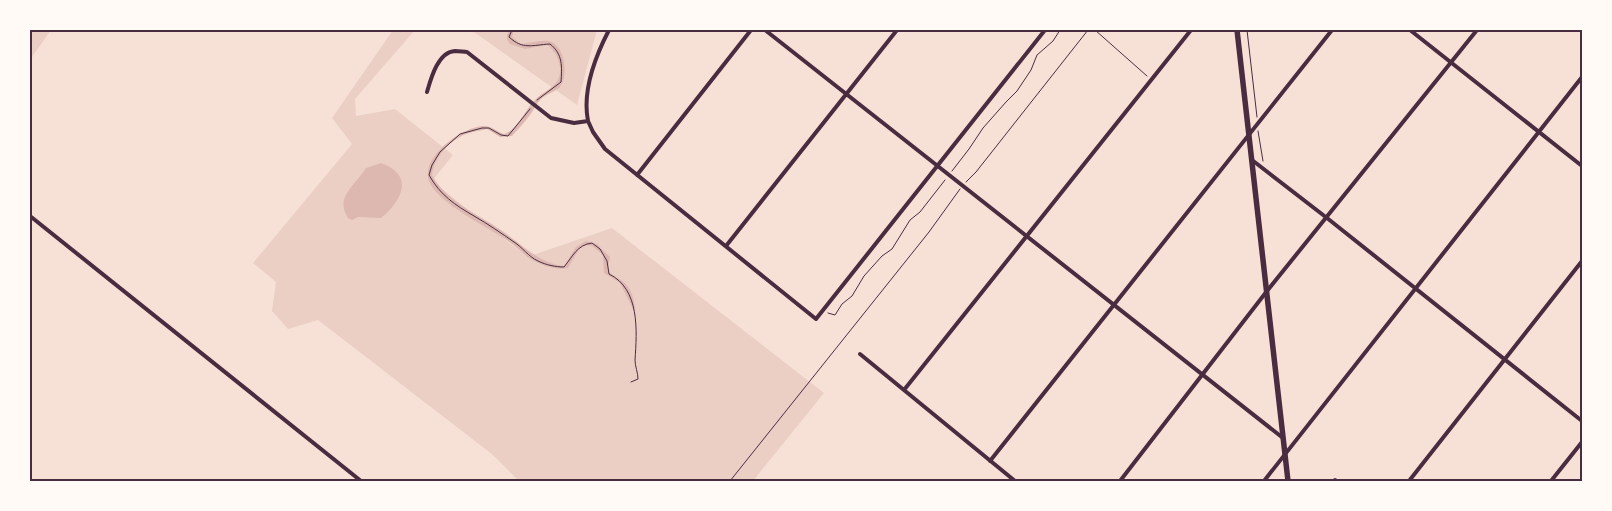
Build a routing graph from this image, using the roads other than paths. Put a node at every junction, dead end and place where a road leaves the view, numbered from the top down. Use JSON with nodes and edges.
{"nodes":[{"id":1,"x":609,"y":30,"type":"edge"},
{"id":2,"x":751,"y":30,"type":"edge"},
{"id":3,"x":766,"y":30,"type":"edge"},
{"id":4,"x":897,"y":30,"type":"edge"},
{"id":5,"x":1045,"y":30,"type":"edge"},
{"id":6,"x":1191,"y":30,"type":"edge"},
{"id":7,"x":1237,"y":30,"type":"edge"},
{"id":8,"x":1332,"y":30,"type":"edge"},
{"id":9,"x":1410,"y":30,"type":"edge"},
{"id":10,"x":1477,"y":30,"type":"edge"},
{"id":11,"x":1451,"y":63,"type":"junction"},
{"id":12,"x":1582,"y":77,"type":"edge"},
{"id":13,"x":426,"y":92,"type":"dead end"},
{"id":14,"x":846,"y":94,"type":"junction"},
{"id":15,"x":588,"y":121,"type":"junction"},
{"id":16,"x":1539,"y":132,"type":"junction"},
{"id":17,"x":1249,"y":135,"type":"junction"},
{"id":18,"x":1252,"y":160,"type":"junction"},
{"id":19,"x":937,"y":165,"type":"junction"},
{"id":20,"x":1582,"y":166,"type":"edge"},
{"id":21,"x":637,"y":175,"type":"junction"},
{"id":22,"x":30,"y":216,"type":"edge"},
{"id":23,"x":1327,"y":218,"type":"junction"},
{"id":24,"x":1027,"y":236,"type":"junction"},
{"id":25,"x":726,"y":246,"type":"junction"},
{"id":26,"x":1582,"y":261,"type":"edge"},
{"id":27,"x":1415,"y":289,"type":"junction"},
{"id":28,"x":1267,"y":291,"type":"junction"},
{"id":29,"x":1115,"y":305,"type":"junction"},
{"id":30,"x":860,"y":354,"type":"dead end"},
{"id":31,"x":1504,"y":360,"type":"junction"},
{"id":32,"x":1202,"y":374,"type":"junction"},
{"id":33,"x":904,"y":390,"type":"junction"},
{"id":34,"x":1582,"y":421,"type":"edge"},
{"id":35,"x":1282,"y":438,"type":"junction"},
{"id":36,"x":1582,"y":442,"type":"edge"},
{"id":37,"x":1285,"y":454,"type":"junction"},
{"id":38,"x":990,"y":461,"type":"junction"},
{"id":39,"x":361,"y":481,"type":"edge"},
{"id":40,"x":1015,"y":481,"type":"edge"},
{"id":41,"x":1120,"y":481,"type":"edge"},
{"id":42,"x":1264,"y":481,"type":"edge"},
{"id":43,"x":1288,"y":481,"type":"edge"},
{"id":44,"x":1409,"y":481,"type":"edge"},
{"id":45,"x":1551,"y":481,"type":"edge"}],
"edges":[{"from":1,"to":15,"type":"street"},
{"from":2,"to":21,"type":"street"},
{"from":3,"to":14,"type":"street"},
{"from":4,"to":14,"type":"street"},
{"from":5,"to":19,"type":"street"},
{"from":6,"to":24,"type":"street"},
{"from":7,"to":17,"type":"main road"},
{"from":8,"to":17,"type":"street"},
{"from":9,"to":11,"type":"street"},
{"from":10,"to":11,"type":"street"},
{"from":11,"to":16,"type":"street"},
{"from":11,"to":23,"type":"street"},
{"from":12,"to":16,"type":"street"},
{"from":13,"to":15,"type":"street"},
{"from":14,"to":19,"type":"street"},
{"from":14,"to":25,"type":"street"},
{"from":15,"to":21,"type":"street"},
{"from":16,"to":20,"type":"street"},
{"from":16,"to":27,"type":"street"},
{"from":17,"to":18,"type":"main road"},
{"from":17,"to":29,"type":"street"},
{"from":18,"to":23,"type":"street"},
{"from":18,"to":28,"type":"main road"},
{"from":19,"to":24,"type":"street"},
{"from":19,"to":25,"type":"street"},
{"from":21,"to":25,"type":"street"},
{"from":22,"to":39,"type":"street"},
{"from":23,"to":27,"type":"street"},
{"from":23,"to":28,"type":"street"},
{"from":24,"to":29,"type":"street"},
{"from":24,"to":33,"type":"street"},
{"from":26,"to":31,"type":"street"},
{"from":27,"to":31,"type":"street"},
{"from":27,"to":37,"type":"street"},
{"from":28,"to":32,"type":"street"},
{"from":28,"to":35,"type":"main road"},
{"from":29,"to":32,"type":"street"},
{"from":29,"to":38,"type":"street"},
{"from":30,"to":33,"type":"street"},
{"from":31,"to":34,"type":"street"},
{"from":31,"to":44,"type":"street"},
{"from":32,"to":35,"type":"street"},
{"from":32,"to":41,"type":"street"},
{"from":33,"to":38,"type":"street"},
{"from":35,"to":37,"type":"main road"},
{"from":36,"to":45,"type":"street"},
{"from":37,"to":42,"type":"street"},
{"from":37,"to":43,"type":"main road"},
{"from":38,"to":40,"type":"street"}]}
